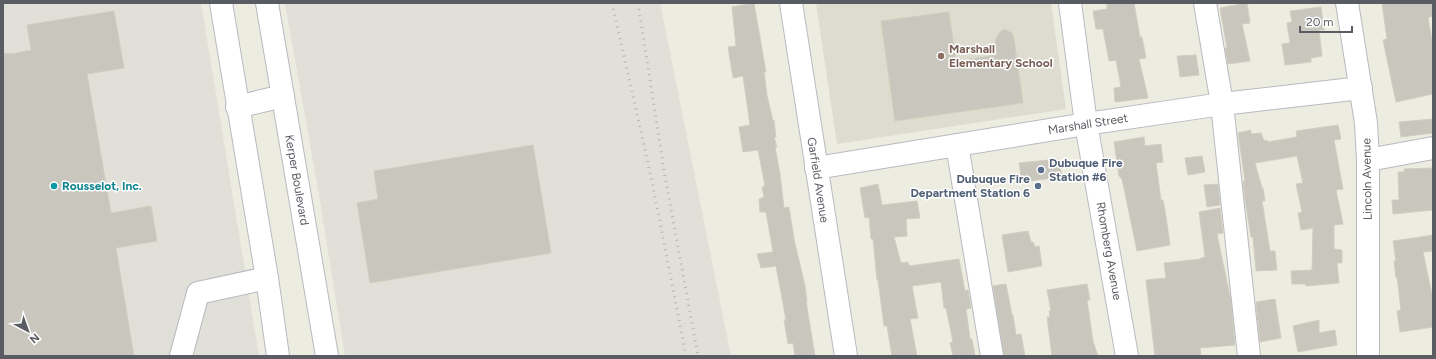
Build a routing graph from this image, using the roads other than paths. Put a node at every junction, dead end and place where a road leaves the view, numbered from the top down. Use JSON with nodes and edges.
{"nodes":[{"id":1,"x":221,"y":3,"type":"edge"},
{"id":2,"x":267,"y":3,"type":"edge"},
{"id":3,"x":791,"y":3,"type":"edge"},
{"id":4,"x":1070,"y":3,"type":"edge"},
{"id":5,"x":1205,"y":3,"type":"edge"},
{"id":6,"x":1347,"y":3,"type":"edge"},
{"id":7,"x":1361,"y":88,"type":"junction"},
{"id":8,"x":283,"y":96,"type":"junction"},
{"id":9,"x":1222,"y":104,"type":"junction"},
{"id":10,"x":237,"y":107,"type":"junction"},
{"id":11,"x":1086,"y":124,"type":"junction"},
{"id":12,"x":957,"y":145,"type":"junction"},
{"id":13,"x":1433,"y":148,"type":"edge"},
{"id":14,"x":1368,"y":160,"type":"junction"},
{"id":15,"x":816,"y":168,"type":"junction"},
{"id":16,"x":267,"y":278,"type":"junction"},
{"id":17,"x":181,"y":356,"type":"edge"},
{"id":18,"x":278,"y":356,"type":"edge"},
{"id":19,"x":327,"y":356,"type":"edge"},
{"id":20,"x":846,"y":356,"type":"edge"},
{"id":21,"x":992,"y":356,"type":"edge"},
{"id":22,"x":1127,"y":356,"type":"edge"},
{"id":23,"x":1249,"y":356,"type":"edge"},
{"id":24,"x":1368,"y":356,"type":"edge"}],
"edges":[{"from":1,"to":10,"type":"street"},
{"from":2,"to":8,"type":"street","name":"Kerper Boulevard"},
{"from":3,"to":15,"type":"street","name":"Garfield Avenue"},
{"from":4,"to":11,"type":"street","name":"Rhomberg Avenue"},
{"from":5,"to":9,"type":"street"},
{"from":6,"to":7,"type":"street","name":"Lincoln Avenue"},
{"from":7,"to":9,"type":"street","name":"Marshall Street"},
{"from":7,"to":14,"type":"street","name":"Lincoln Avenue"},
{"from":8,"to":10,"type":"street"},
{"from":8,"to":19,"type":"street","name":"Kerper Boulevard"},
{"from":9,"to":11,"type":"street","name":"Marshall Street"},
{"from":9,"to":23,"type":"street"},
{"from":10,"to":16,"type":"street"},
{"from":11,"to":12,"type":"street","name":"Marshall Street"},
{"from":11,"to":22,"type":"street","name":"Rhomberg Avenue"},
{"from":12,"to":15,"type":"street","name":"Marshall Street"},
{"from":12,"to":21,"type":"street"},
{"from":13,"to":14,"type":"street"},
{"from":14,"to":24,"type":"street","name":"Lincoln Avenue"},
{"from":15,"to":20,"type":"street","name":"Garfield Avenue"},
{"from":16,"to":17,"type":"street"},
{"from":16,"to":18,"type":"street"}]}
